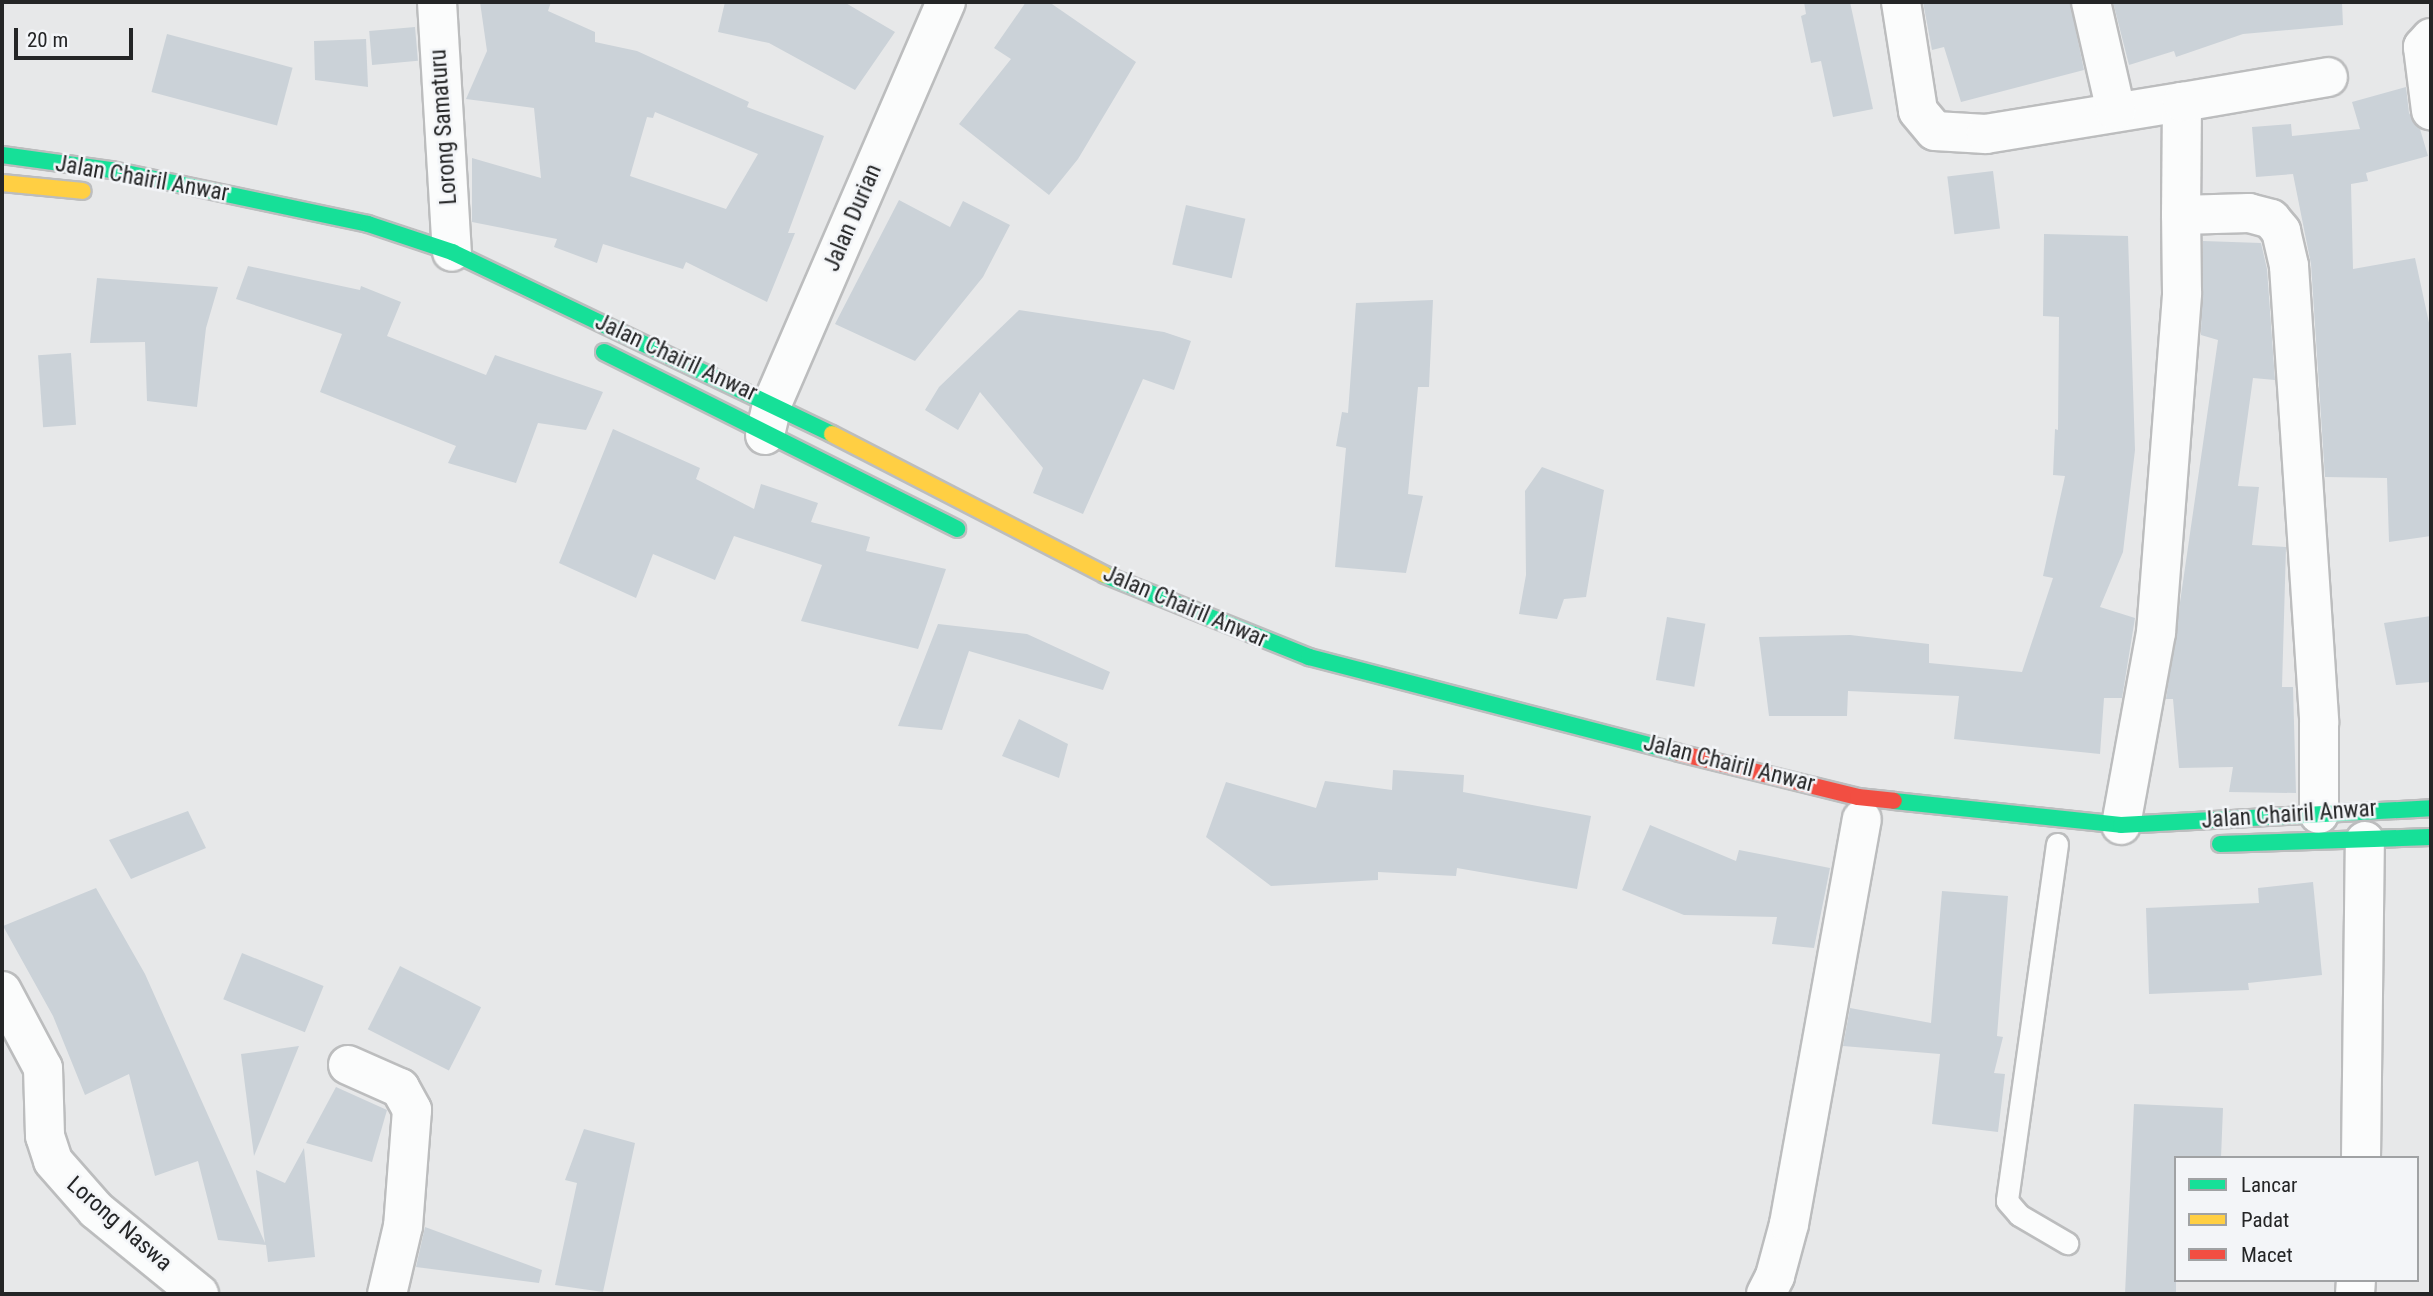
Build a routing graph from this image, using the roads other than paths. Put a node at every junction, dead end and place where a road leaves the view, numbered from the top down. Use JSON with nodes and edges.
{"nodes":[{"id":1,"x":437,"y":2,"type":"edge"},
{"id":2,"x":946,"y":2,"type":"edge"},
{"id":3,"x":1901,"y":2,"type":"edge"},
{"id":4,"x":2091,"y":2,"type":"edge"},
{"id":5,"x":2431,"y":38,"type":"edge"},
{"id":6,"x":2328,"y":77,"type":"dead end"},
{"id":7,"x":2182,"y":102,"type":"junction"},
{"id":8,"x":2431,"y":110,"type":"edge"},
{"id":9,"x":2116,"y":111,"type":"junction"},
{"id":10,"x":2,"y":155,"type":"edge"},
{"id":11,"x":2,"y":183,"type":"edge"},
{"id":12,"x":94,"y":193,"type":"dead end"},
{"id":13,"x":2181,"y":215,"type":"junction"},
{"id":14,"x":452,"y":252,"type":"junction"},
{"id":15,"x":593,"y":346,"type":"dead end"},
{"id":16,"x":768,"y":420,"type":"junction"},
{"id":17,"x":976,"y":538,"type":"dead end"},
{"id":18,"x":1357,"y":688,"type":"dead end"},
{"id":19,"x":1694,"y":775,"type":"dead end"},
{"id":20,"x":2431,"y":808,"type":"edge"},
{"id":21,"x":2319,"y":814,"type":"junction"},
{"id":22,"x":1862,"y":819,"type":"dead end"},
{"id":23,"x":2121,"y":825,"type":"junction"},
{"id":24,"x":2431,"y":837,"type":"edge"},
{"id":25,"x":2365,"y":841,"type":"junction"},
{"id":26,"x":2057,"y":843,"type":"dead end"},
{"id":27,"x":2201,"y":844,"type":"dead end"},
{"id":28,"x":2,"y":990,"type":"edge"},
{"id":29,"x":348,"y":1065,"type":"dead end"},
{"id":30,"x":2361,"y":1156,"type":"edge"},
{"id":31,"x":2067,"y":1243,"type":"dead end"},
{"id":32,"x":199,"y":1294,"type":"edge"},
{"id":33,"x":387,"y":1294,"type":"edge"},
{"id":34,"x":1766,"y":1294,"type":"edge"}],
"edges":[{"from":1,"to":14,"type":"street","name":"Lorong Samaturu"},
{"from":2,"to":16,"type":"street","name":"Jalan Durian"},
{"from":3,"to":9,"type":"street"},
{"from":4,"to":9,"type":"street"},
{"from":5,"to":8,"type":"street"},
{"from":6,"to":7,"type":"street"},
{"from":7,"to":9,"type":"street"},
{"from":7,"to":13,"type":"street"},
{"from":10,"to":14,"type":"main road","name":"Jalan Chairil Anwar"},
{"from":11,"to":12,"type":"main road","name":"Jalan Chairil Anwar"},
{"from":13,"to":21,"type":"street"},
{"from":13,"to":23,"type":"street"},
{"from":14,"to":16,"type":"main road","name":"Jalan Chairil Anwar"},
{"from":15,"to":16,"type":"main road","name":"Jalan Chairil Anwar"},
{"from":16,"to":17,"type":"main road","name":"Jalan Chairil Anwar"},
{"from":16,"to":23,"type":"main road","name":"Jalan Chairil Anwar"},
{"from":18,"to":19,"type":"main road","name":"Jalan Chairil Anwar"},
{"from":20,"to":21,"type":"main road","name":"Jalan Chairil Anwar"},
{"from":21,"to":23,"type":"main road","name":"Jalan Chairil Anwar"},
{"from":22,"to":34,"type":"street"},
{"from":24,"to":25,"type":"main road","name":"Jalan Chairil Anwar"},
{"from":25,"to":27,"type":"main road","name":"Jalan Chairil Anwar"},
{"from":25,"to":30,"type":"street"},
{"from":26,"to":31,"type":"lane"},
{"from":28,"to":32,"type":"street","name":"Lorong Naswa"},
{"from":29,"to":33,"type":"street"}]}
